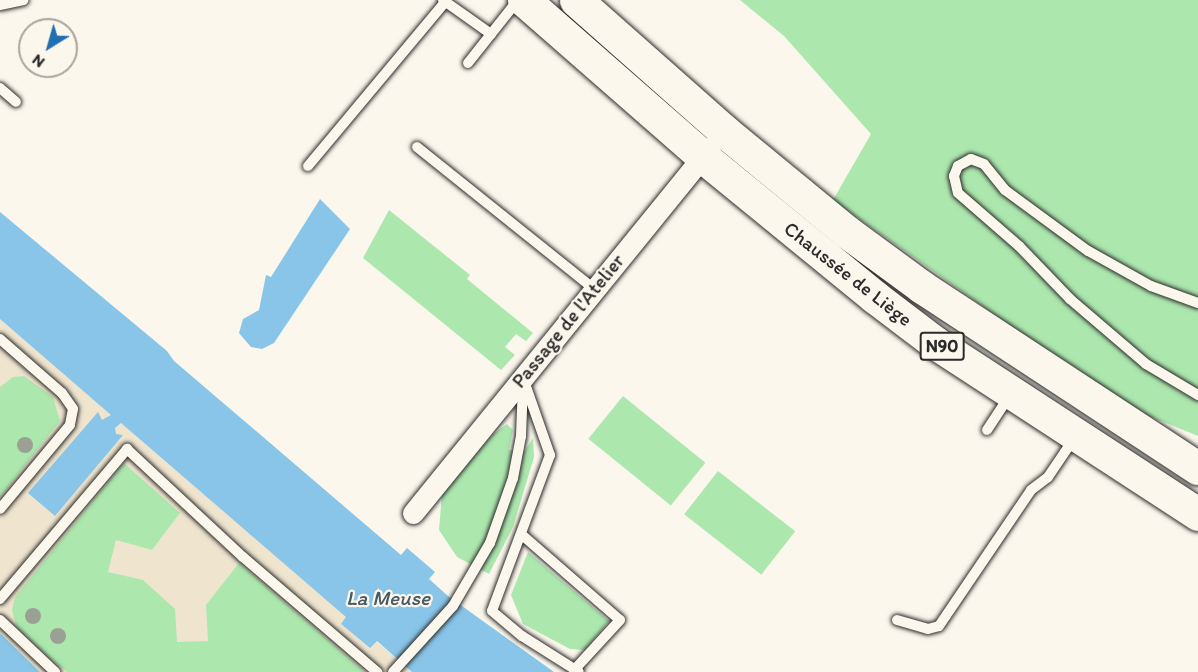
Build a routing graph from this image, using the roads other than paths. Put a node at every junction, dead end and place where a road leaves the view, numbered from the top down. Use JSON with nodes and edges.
{"nodes":[{"id":1,"x":23,"y":0,"type":"edge"},
{"id":2,"x":518,"y":0,"type":"edge"},
{"id":3,"x":524,"y":0,"type":"edge"},
{"id":4,"x":576,"y":0,"type":"edge"},
{"id":5,"x":444,"y":1,"type":"edge"},
{"id":6,"x":0,"y":5,"type":"edge"},
{"id":7,"x":491,"y":34,"type":"junction"},
{"id":8,"x":468,"y":63,"type":"dead end"},
{"id":9,"x":0,"y":88,"type":"edge"},
{"id":10,"x":16,"y":102,"type":"dead end"},
{"id":11,"x":724,"y":131,"type":"junction"},
{"id":12,"x":417,"y":147,"type":"dead end"},
{"id":13,"x":702,"y":156,"type":"junction"},
{"id":14,"x":308,"y":166,"type":"dead end"},
{"id":15,"x":594,"y":289,"type":"junction"},
{"id":16,"x":1198,"y":303,"type":"edge"},
{"id":17,"x":0,"y":339,"type":"edge"},
{"id":18,"x":523,"y":378,"type":"junction"},
{"id":19,"x":1012,"y":392,"type":"junction"},
{"id":20,"x":1198,"y":395,"type":"edge"},
{"id":21,"x":987,"y":430,"type":"dead end"},
{"id":22,"x":1077,"y":435,"type":"junction"},
{"id":23,"x":1198,"y":468,"type":"edge"},
{"id":24,"x":0,"y":509,"type":"edge"},
{"id":25,"x":413,"y":513,"type":"dead end"},
{"id":26,"x":1198,"y":514,"type":"edge"},
{"id":27,"x":521,"y":534,"type":"junction"},
{"id":28,"x":0,"y":599,"type":"edge"},
{"id":29,"x":0,"y":620,"type":"edge"},
{"id":30,"x":897,"y":620,"type":"dead end"},
{"id":31,"x":577,"y":671,"type":"edge"},
{"id":32,"x":55,"y":672,"type":"edge"},
{"id":33,"x":377,"y":672,"type":"edge"},
{"id":34,"x":393,"y":672,"type":"edge"}],
"edges":[{"from":1,"to":6,"type":"lane"},
{"from":2,"to":7,"type":"lane"},
{"from":3,"to":13,"type":"main road","name":"Chaussée de Liège","number":"N90"},
{"from":4,"to":11,"type":"main road","name":"Chaussée de Liège","number":"N90"},
{"from":5,"to":7,"type":"lane"},
{"from":5,"to":14,"type":"lane"},
{"from":7,"to":8,"type":"lane"},
{"from":9,"to":10,"type":"lane"},
{"from":11,"to":13,"type":"street","name":"Passage de l'Atelier"},
{"from":11,"to":23,"type":"main road","name":"Chaussée de Liège","number":"N90"},
{"from":12,"to":15,"type":"lane"},
{"from":13,"to":15,"type":"street","name":"Passage de l'Atelier"},
{"from":13,"to":19,"type":"main road","name":"Chaussée de Liège","number":"N90"},
{"from":15,"to":18,"type":"street","name":"Passage de l'Atelier"},
{"from":16,"to":20,"type":"lane"},
{"from":17,"to":24,"type":"lane"},
{"from":18,"to":25,"type":"street","name":"Passage de l'Atelier"},
{"from":18,"to":27,"type":"lane"},
{"from":18,"to":34,"type":"lane"},
{"from":19,"to":21,"type":"lane"},
{"from":19,"to":22,"type":"main road","name":"Chaussée de Liège","number":"N90"},
{"from":22,"to":26,"type":"main road","name":"Chaussée de Liège","number":"N90"},
{"from":22,"to":30,"type":"lane"},
{"from":27,"to":31,"type":"lane"},
{"from":27,"to":31,"type":"lane"},
{"from":28,"to":33,"type":"lane"},
{"from":29,"to":32,"type":"lane"}]}
